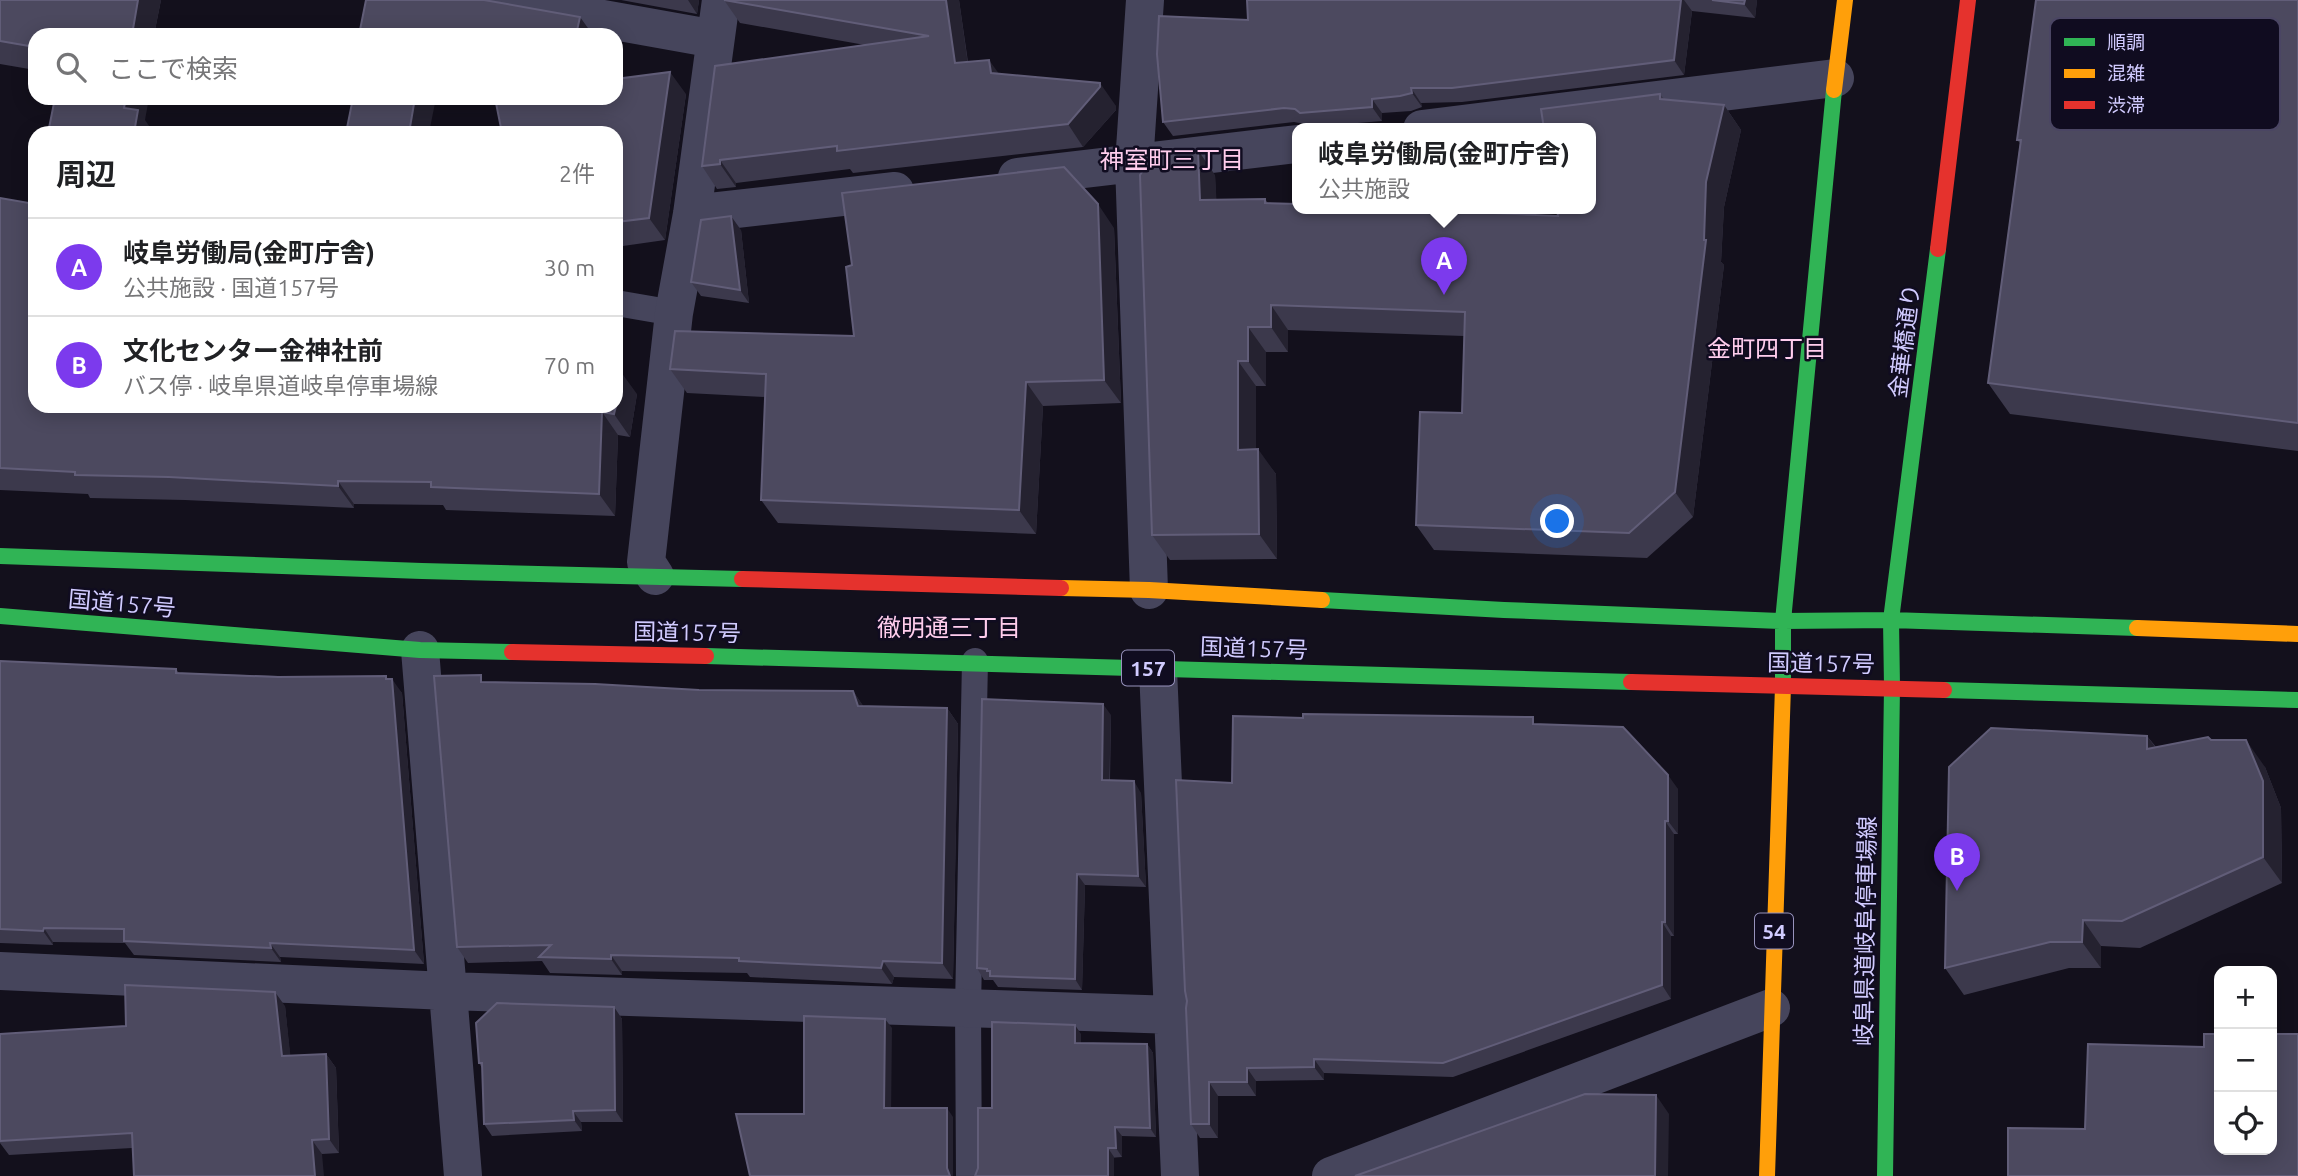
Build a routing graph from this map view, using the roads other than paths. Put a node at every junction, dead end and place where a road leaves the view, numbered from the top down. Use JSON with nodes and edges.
{"nodes":[{"id":1,"x":497,"y":0,"type":"edge"},
{"id":2,"x":721,"y":0,"type":"edge"},
{"id":3,"x":1145,"y":0,"type":"edge"},
{"id":4,"x":1845,"y":0,"type":"edge"},
{"id":5,"x":1968,"y":0,"type":"edge"},
{"id":6,"x":715,"y":39,"type":"junction"},
{"id":7,"x":1836,"y":78,"type":"junction"},
{"id":8,"x":1471,"y":123,"type":"edge"},
{"id":9,"x":1292,"y":145,"type":"edge"},
{"id":10,"x":1134,"y":164,"type":"junction"},
{"id":11,"x":982,"y":181,"type":"edge"},
{"id":12,"x":927,"y":188,"type":"edge"},
{"id":13,"x":692,"y":214,"type":"junction"},
{"id":14,"x":623,"y":304,"type":"edge"},
{"id":15,"x":674,"y":313,"type":"junction"},
{"id":16,"x":0,"y":556,"type":"edge"},
{"id":17,"x":655,"y":576,"type":"junction"},
{"id":18,"x":1149,"y":590,"type":"junction"},
{"id":19,"x":0,"y":616,"type":"edge"},
{"id":20,"x":1891,"y":620,"type":"junction"},
{"id":21,"x":1783,"y":621,"type":"junction"},
{"id":22,"x":2298,"y":634,"type":"edge"},
{"id":23,"x":420,"y":650,"type":"junction"},
{"id":24,"x":975,"y":661,"type":"junction"},
{"id":25,"x":1158,"y":669,"type":"junction"},
{"id":26,"x":1783,"y":686,"type":"junction"},
{"id":27,"x":1892,"y":687,"type":"junction"},
{"id":28,"x":2298,"y":700,"type":"edge"},
{"id":29,"x":0,"y":971,"type":"edge"},
{"id":30,"x":447,"y":991,"type":"junction"},
{"id":31,"x":968,"y":1008,"type":"junction"},
{"id":32,"x":1771,"y":1008,"type":"junction"},
{"id":33,"x":1175,"y":1015,"type":"junction"},
{"id":34,"x":463,"y":1176,"type":"edge"},
{"id":35,"x":968,"y":1176,"type":"edge"},
{"id":36,"x":1181,"y":1176,"type":"edge"},
{"id":37,"x":1331,"y":1176,"type":"edge"},
{"id":38,"x":1767,"y":1176,"type":"edge"},
{"id":39,"x":1885,"y":1176,"type":"edge"}],
"edges":[{"from":1,"to":6,"type":"street"},
{"from":2,"to":6,"type":"street"},
{"from":3,"to":10,"type":"street"},
{"from":4,"to":7,"type":"main road"},
{"from":5,"to":20,"type":"main road","name":"金華橋通り"},
{"from":6,"to":13,"type":"street"},
{"from":7,"to":8,"type":"street"},
{"from":7,"to":21,"type":"main road"},
{"from":9,"to":10,"type":"street"},
{"from":10,"to":11,"type":"street"},
{"from":10,"to":18,"type":"street"},
{"from":12,"to":13,"type":"street"},
{"from":13,"to":15,"type":"street"},
{"from":14,"to":15,"type":"lane"},
{"from":15,"to":17,"type":"street"},
{"from":16,"to":17,"type":"main road","name":"国道157号"},
{"from":17,"to":18,"type":"main road","name":"国道157号"},
{"from":18,"to":21,"type":"main road","name":"国道157号"},
{"from":19,"to":23,"type":"main road","name":"国道157号","number":"157"},
{"from":20,"to":21,"type":"main road","name":"国道157号"},
{"from":20,"to":22,"type":"main road","name":"国道157号"},
{"from":20,"to":27,"type":"main road","name":"金華橋通り"},
{"from":21,"to":26,"type":"main road"},
{"from":23,"to":24,"type":"main road","name":"国道157号","number":"157"},
{"from":23,"to":30,"type":"street"},
{"from":24,"to":25,"type":"main road","name":"国道157号","number":"157"},
{"from":24,"to":31,"type":"lane"},
{"from":25,"to":26,"type":"main road","name":"国道157号","number":"157"},
{"from":25,"to":33,"type":"street"},
{"from":26,"to":27,"type":"main road","name":"国道157号","number":"157"},
{"from":26,"to":32,"type":"main road","number":"54"},
{"from":27,"to":28,"type":"main road","name":"国道157号","number":"157"},
{"from":27,"to":39,"type":"main road","name":"岐阜県道岐阜停車場線"},
{"from":29,"to":30,"type":"street"},
{"from":30,"to":31,"type":"street"},
{"from":30,"to":34,"type":"street"},
{"from":31,"to":33,"type":"street"},
{"from":31,"to":35,"type":"lane"},
{"from":32,"to":37,"type":"street"},
{"from":32,"to":38,"type":"main road","number":"54"},
{"from":33,"to":36,"type":"street"}]}
